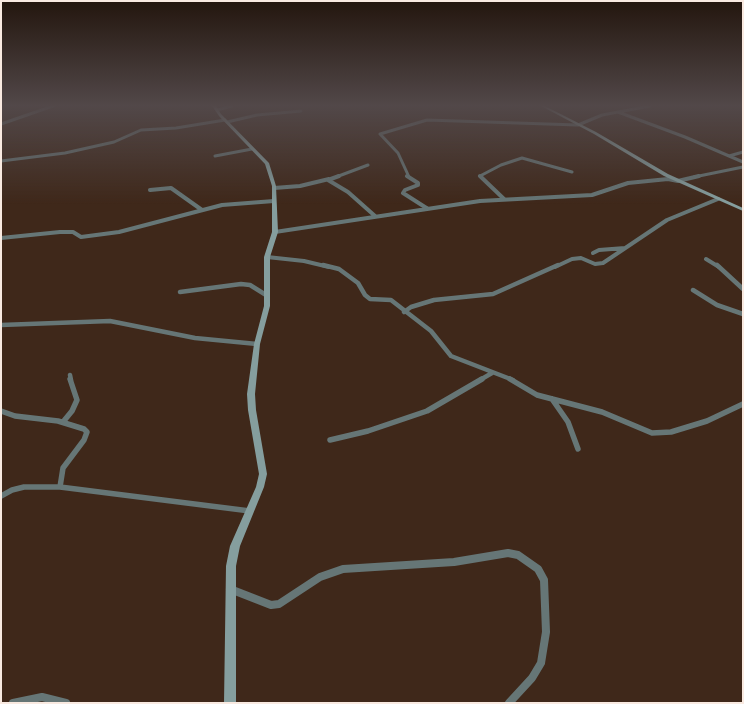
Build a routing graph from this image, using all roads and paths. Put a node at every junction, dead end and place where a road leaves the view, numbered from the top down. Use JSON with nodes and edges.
{"nodes":[{"id":1,"x":121,"y":139,"type":"edge"},
{"id":2,"x":243,"y":139,"type":"edge"},
{"id":3,"x":385,"y":139,"type":"edge"},
{"id":4,"x":603,"y":139,"type":"edge"},
{"id":5,"x":689,"y":139,"type":"edge"},
{"id":6,"x":252,"y":149,"type":"junction"},
{"id":7,"x":743,"y":152,"type":"edge"},
{"id":8,"x":215,"y":156,"type":"dead end"},
{"id":9,"x":728,"y":156,"type":"junction"},
{"id":10,"x":1,"y":161,"type":"edge"},
{"id":11,"x":743,"y":162,"type":"edge"},
{"id":12,"x":368,"y":165,"type":"dead end"},
{"id":13,"x":743,"y":167,"type":"edge"},
{"id":14,"x":572,"y":172,"type":"dead end"},
{"id":15,"x":329,"y":179,"type":"junction"},
{"id":16,"x":678,"y":181,"type":"junction"},
{"id":17,"x":274,"y":188,"type":"junction"},
{"id":18,"x":150,"y":190,"type":"dead end"},
{"id":19,"x":504,"y":199,"type":"junction"},
{"id":20,"x":718,"y":199,"type":"junction"},
{"id":21,"x":274,"y":201,"type":"junction"},
{"id":22,"x":428,"y":209,"type":"junction"},
{"id":23,"x":202,"y":210,"type":"junction"},
{"id":24,"x":743,"y":210,"type":"edge"},
{"id":25,"x":375,"y":216,"type":"junction"},
{"id":26,"x":275,"y":232,"type":"junction"},
{"id":27,"x":1,"y":238,"type":"edge"},
{"id":28,"x":625,"y":248,"type":"junction"},
{"id":29,"x":593,"y":253,"type":"dead end"},
{"id":30,"x":267,"y":257,"type":"junction"},
{"id":31,"x":706,"y":259,"type":"dead end"},
{"id":32,"x":743,"y":289,"type":"edge"},
{"id":33,"x":693,"y":290,"type":"dead end"},
{"id":34,"x":180,"y":292,"type":"dead end"},
{"id":35,"x":266,"y":295,"type":"junction"},
{"id":36,"x":404,"y":312,"type":"junction"},
{"id":37,"x":743,"y":314,"type":"edge"},
{"id":38,"x":2,"y":326,"type":"edge"},
{"id":39,"x":257,"y":344,"type":"junction"},
{"id":40,"x":492,"y":373,"type":"junction"},
{"id":41,"x":70,"y":375,"type":"dead end"},
{"id":42,"x":552,"y":399,"type":"junction"},
{"id":43,"x":743,"y":404,"type":"edge"},
{"id":44,"x":1,"y":411,"type":"edge"},
{"id":45,"x":63,"y":422,"type":"junction"},
{"id":46,"x":330,"y":440,"type":"dead end"},
{"id":47,"x":578,"y":449,"type":"dead end"},
{"id":48,"x":60,"y":487,"type":"junction"},
{"id":49,"x":1,"y":496,"type":"edge"},
{"id":50,"x":250,"y":510,"type":"junction"},
{"id":51,"x":230,"y":589,"type":"junction"},
{"id":52,"x":14,"y":703,"type":"edge"},
{"id":53,"x":66,"y":703,"type":"edge"},
{"id":54,"x":230,"y":703,"type":"edge"},
{"id":55,"x":509,"y":703,"type":"edge"}],
"edges":[{"from":1,"to":10,"type":"street"},
{"from":2,"to":6,"type":"street"},
{"from":3,"to":22,"type":"street"},
{"from":4,"to":16,"type":"street"},
{"from":5,"to":9,"type":"street"},
{"from":6,"to":8,"type":"street"},
{"from":6,"to":17,"type":"street"},
{"from":7,"to":9,"type":"street"},
{"from":9,"to":11,"type":"street"},
{"from":12,"to":15,"type":"street"},
{"from":13,"to":16,"type":"street"},
{"from":14,"to":19,"type":"street"},
{"from":15,"to":17,"type":"street"},
{"from":15,"to":25,"type":"street"},
{"from":16,"to":19,"type":"street"},
{"from":16,"to":20,"type":"street"},
{"from":17,"to":21,"type":"street"},
{"from":18,"to":23,"type":"street"},
{"from":19,"to":22,"type":"street"},
{"from":20,"to":24,"type":"street"},
{"from":20,"to":28,"type":"street"},
{"from":21,"to":23,"type":"street"},
{"from":21,"to":26,"type":"street"},
{"from":22,"to":25,"type":"street"},
{"from":23,"to":27,"type":"street"},
{"from":25,"to":26,"type":"street"},
{"from":26,"to":30,"type":"street"},
{"from":28,"to":29,"type":"street"},
{"from":28,"to":36,"type":"street"},
{"from":30,"to":35,"type":"street"},
{"from":30,"to":36,"type":"street"},
{"from":31,"to":32,"type":"street"},
{"from":33,"to":37,"type":"street"},
{"from":34,"to":35,"type":"street"},
{"from":35,"to":39,"type":"street"},
{"from":36,"to":40,"type":"street"},
{"from":38,"to":39,"type":"street"},
{"from":39,"to":50,"type":"street"},
{"from":40,"to":42,"type":"street"},
{"from":40,"to":46,"type":"street"},
{"from":41,"to":45,"type":"street"},
{"from":42,"to":43,"type":"street"},
{"from":42,"to":47,"type":"street"},
{"from":44,"to":45,"type":"street"},
{"from":45,"to":48,"type":"street"},
{"from":48,"to":49,"type":"street"},
{"from":48,"to":50,"type":"street"},
{"from":50,"to":51,"type":"street"},
{"from":51,"to":54,"type":"street"},
{"from":51,"to":55,"type":"street"},
{"from":52,"to":53,"type":"street"}]}
